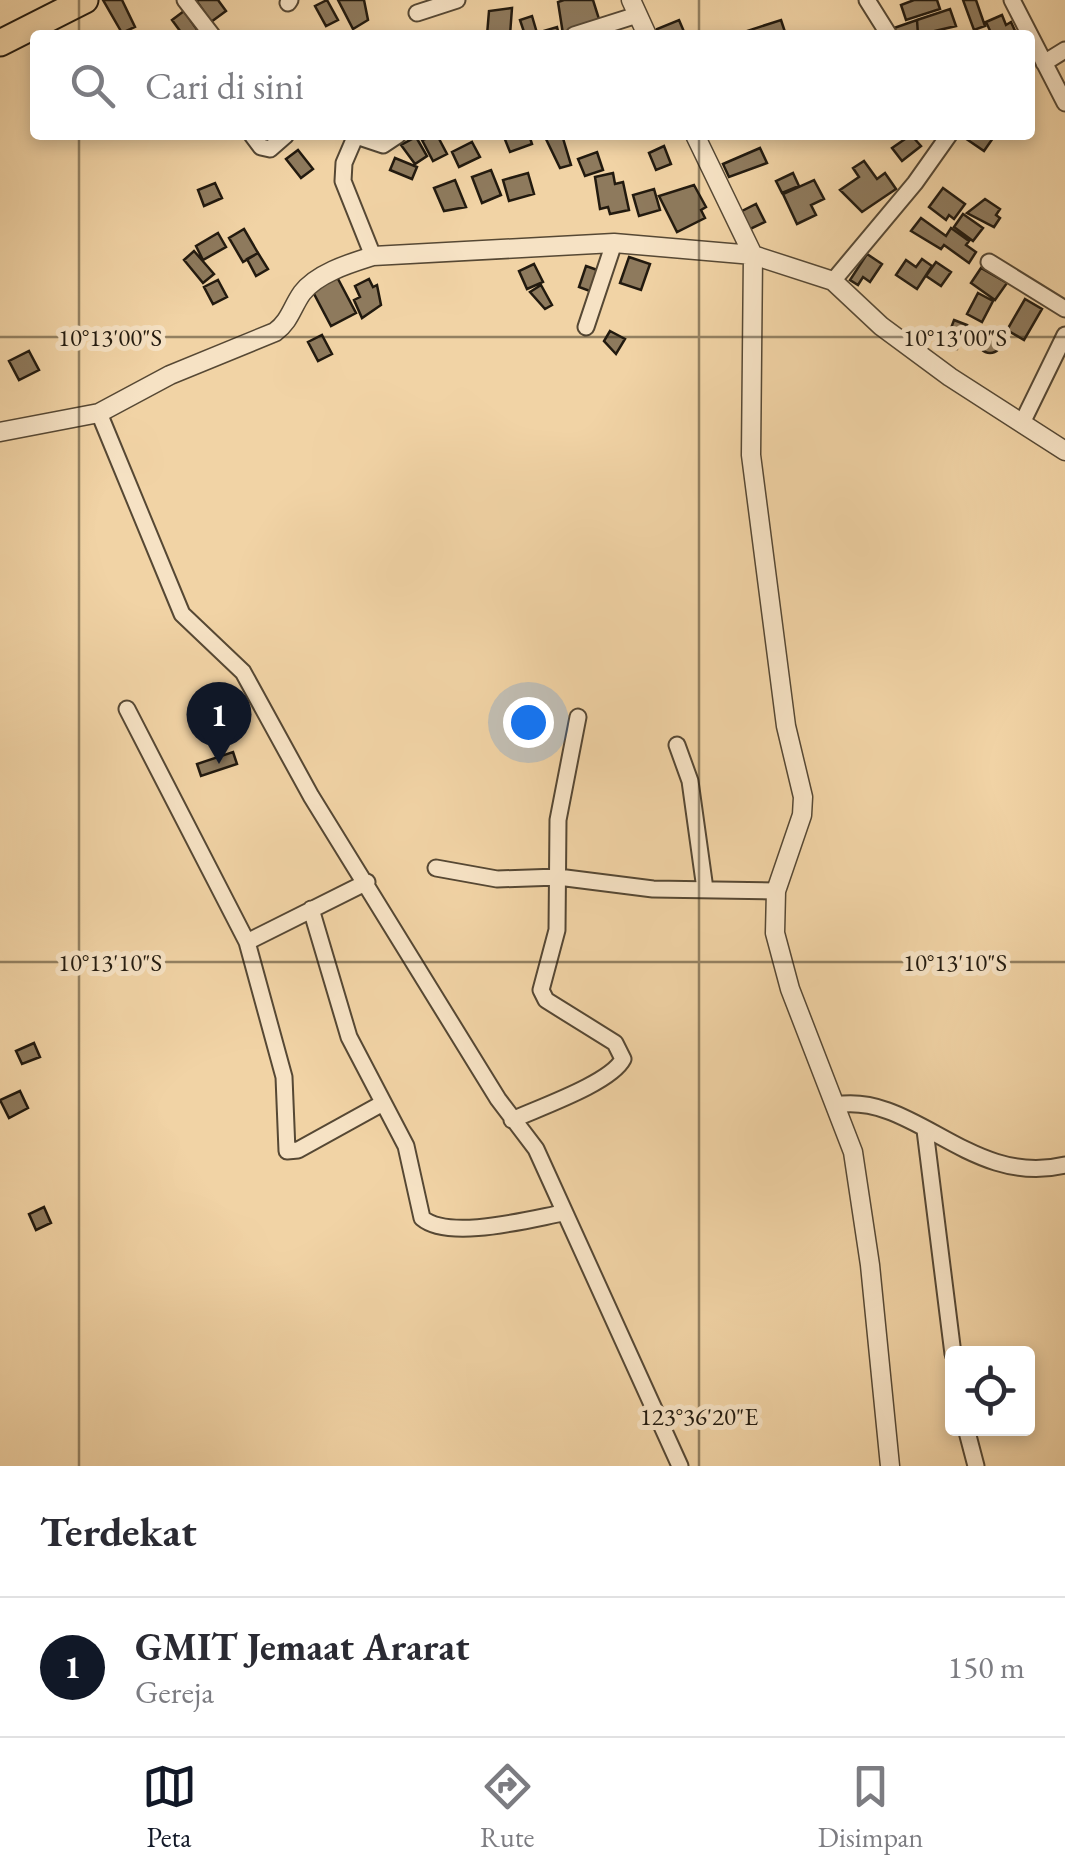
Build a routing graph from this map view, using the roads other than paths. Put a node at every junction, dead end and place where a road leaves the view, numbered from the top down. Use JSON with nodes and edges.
{"nodes":[{"id":1,"x":86,"y":0,"type":"edge"},
{"id":2,"x":184,"y":0,"type":"edge"},
{"id":3,"x":458,"y":0,"type":"edge"},
{"id":4,"x":867,"y":0,"type":"edge"},
{"id":5,"x":1012,"y":0,"type":"edge"},
{"id":6,"x":634,"y":7,"type":"edge"},
{"id":7,"x":417,"y":13,"type":"dead end"},
{"id":8,"x":208,"y":30,"type":"edge"},
{"id":9,"x":585,"y":30,"type":"edge"},
{"id":10,"x":645,"y":30,"type":"edge"},
{"id":11,"x":886,"y":30,"type":"edge"},
{"id":12,"x":1027,"y":30,"type":"edge"},
{"id":13,"x":0,"y":43,"type":"edge"},
{"id":14,"x":1035,"y":45,"type":"edge"},
{"id":15,"x":1065,"y":50,"type":"edge"},
{"id":16,"x":1044,"y":63,"type":"junction"},
{"id":17,"x":1065,"y":103,"type":"edge"},
{"id":18,"x":256,"y":140,"type":"edge"},
{"id":19,"x":280,"y":140,"type":"edge"},
{"id":20,"x":354,"y":140,"type":"edge"},
{"id":21,"x":696,"y":140,"type":"edge"},
{"id":22,"x":947,"y":140,"type":"edge"},
{"id":23,"x":614,"y":244,"type":"junction"},
{"id":24,"x":753,"y":255,"type":"junction"},
{"id":25,"x":373,"y":256,"type":"junction"},
{"id":26,"x":989,"y":262,"type":"dead end"},
{"id":27,"x":833,"y":281,"type":"junction"},
{"id":28,"x":1065,"y":309,"type":"edge"},
{"id":29,"x":586,"y":327,"type":"dead end"},
{"id":30,"x":1065,"y":335,"type":"edge"},
{"id":31,"x":99,"y":413,"type":"junction"},
{"id":32,"x":1022,"y":423,"type":"junction"},
{"id":33,"x":0,"y":432,"type":"edge"},
{"id":34,"x":1065,"y":452,"type":"edge"},
{"id":35,"x":127,"y":709,"type":"dead end"},
{"id":36,"x":578,"y":717,"type":"dead end"},
{"id":37,"x":677,"y":746,"type":"dead end"},
{"id":38,"x":436,"y":868,"type":"dead end"},
{"id":39,"x":558,"y":877,"type":"junction"},
{"id":40,"x":367,"y":882,"type":"junction"},
{"id":41,"x":704,"y":889,"type":"junction"},
{"id":42,"x":776,"y":892,"type":"junction"},
{"id":43,"x":311,"y":909,"type":"junction"},
{"id":44,"x":248,"y":942,"type":"junction"},
{"id":45,"x":383,"y":1103,"type":"junction"},
{"id":46,"x":836,"y":1105,"type":"junction"},
{"id":47,"x":512,"y":1120,"type":"junction"},
{"id":48,"x":926,"y":1130,"type":"junction"},
{"id":49,"x":1065,"y":1165,"type":"edge"},
{"id":50,"x":563,"y":1213,"type":"junction"},
{"id":51,"x":952,"y":1346,"type":"edge"},
{"id":52,"x":968,"y":1436,"type":"edge"},
{"id":53,"x":680,"y":1466,"type":"edge"},
{"id":54,"x":890,"y":1466,"type":"edge"},
{"id":55,"x":976,"y":1466,"type":"edge"}],
"edges":[{"from":1,"to":13,"type":"highway"},
{"from":2,"to":8,"type":"street"},
{"from":3,"to":7,"type":"street"},
{"from":4,"to":11,"type":"street"},
{"from":5,"to":12,"type":"street"},
{"from":6,"to":9,"type":"street"},
{"from":6,"to":10,"type":"street"},
{"from":14,"to":16,"type":"street"},
{"from":15,"to":16,"type":"street"},
{"from":16,"to":17,"type":"street"},
{"from":18,"to":19,"type":"street"},
{"from":20,"to":25,"type":"street"},
{"from":21,"to":24,"type":"street"},
{"from":22,"to":27,"type":"street"},
{"from":23,"to":24,"type":"street"},
{"from":23,"to":25,"type":"street"},
{"from":23,"to":29,"type":"street"},
{"from":24,"to":27,"type":"street"},
{"from":24,"to":42,"type":"street"},
{"from":25,"to":31,"type":"street"},
{"from":26,"to":28,"type":"street"},
{"from":27,"to":32,"type":"street"},
{"from":30,"to":32,"type":"street"},
{"from":31,"to":33,"type":"street"},
{"from":31,"to":40,"type":"street"},
{"from":32,"to":34,"type":"street"},
{"from":35,"to":44,"type":"street"},
{"from":36,"to":39,"type":"street"},
{"from":37,"to":41,"type":"street"},
{"from":38,"to":39,"type":"street"},
{"from":39,"to":41,"type":"street"},
{"from":39,"to":47,"type":"street"},
{"from":40,"to":43,"type":"street"},
{"from":40,"to":47,"type":"street"},
{"from":41,"to":42,"type":"street"},
{"from":42,"to":46,"type":"street"},
{"from":43,"to":44,"type":"street"},
{"from":43,"to":45,"type":"street"},
{"from":44,"to":45,"type":"street"},
{"from":45,"to":50,"type":"street"},
{"from":46,"to":48,"type":"street"},
{"from":46,"to":54,"type":"street"},
{"from":47,"to":50,"type":"street"},
{"from":48,"to":49,"type":"street"},
{"from":48,"to":51,"type":"street"},
{"from":50,"to":53,"type":"street"},
{"from":52,"to":55,"type":"street"}]}
